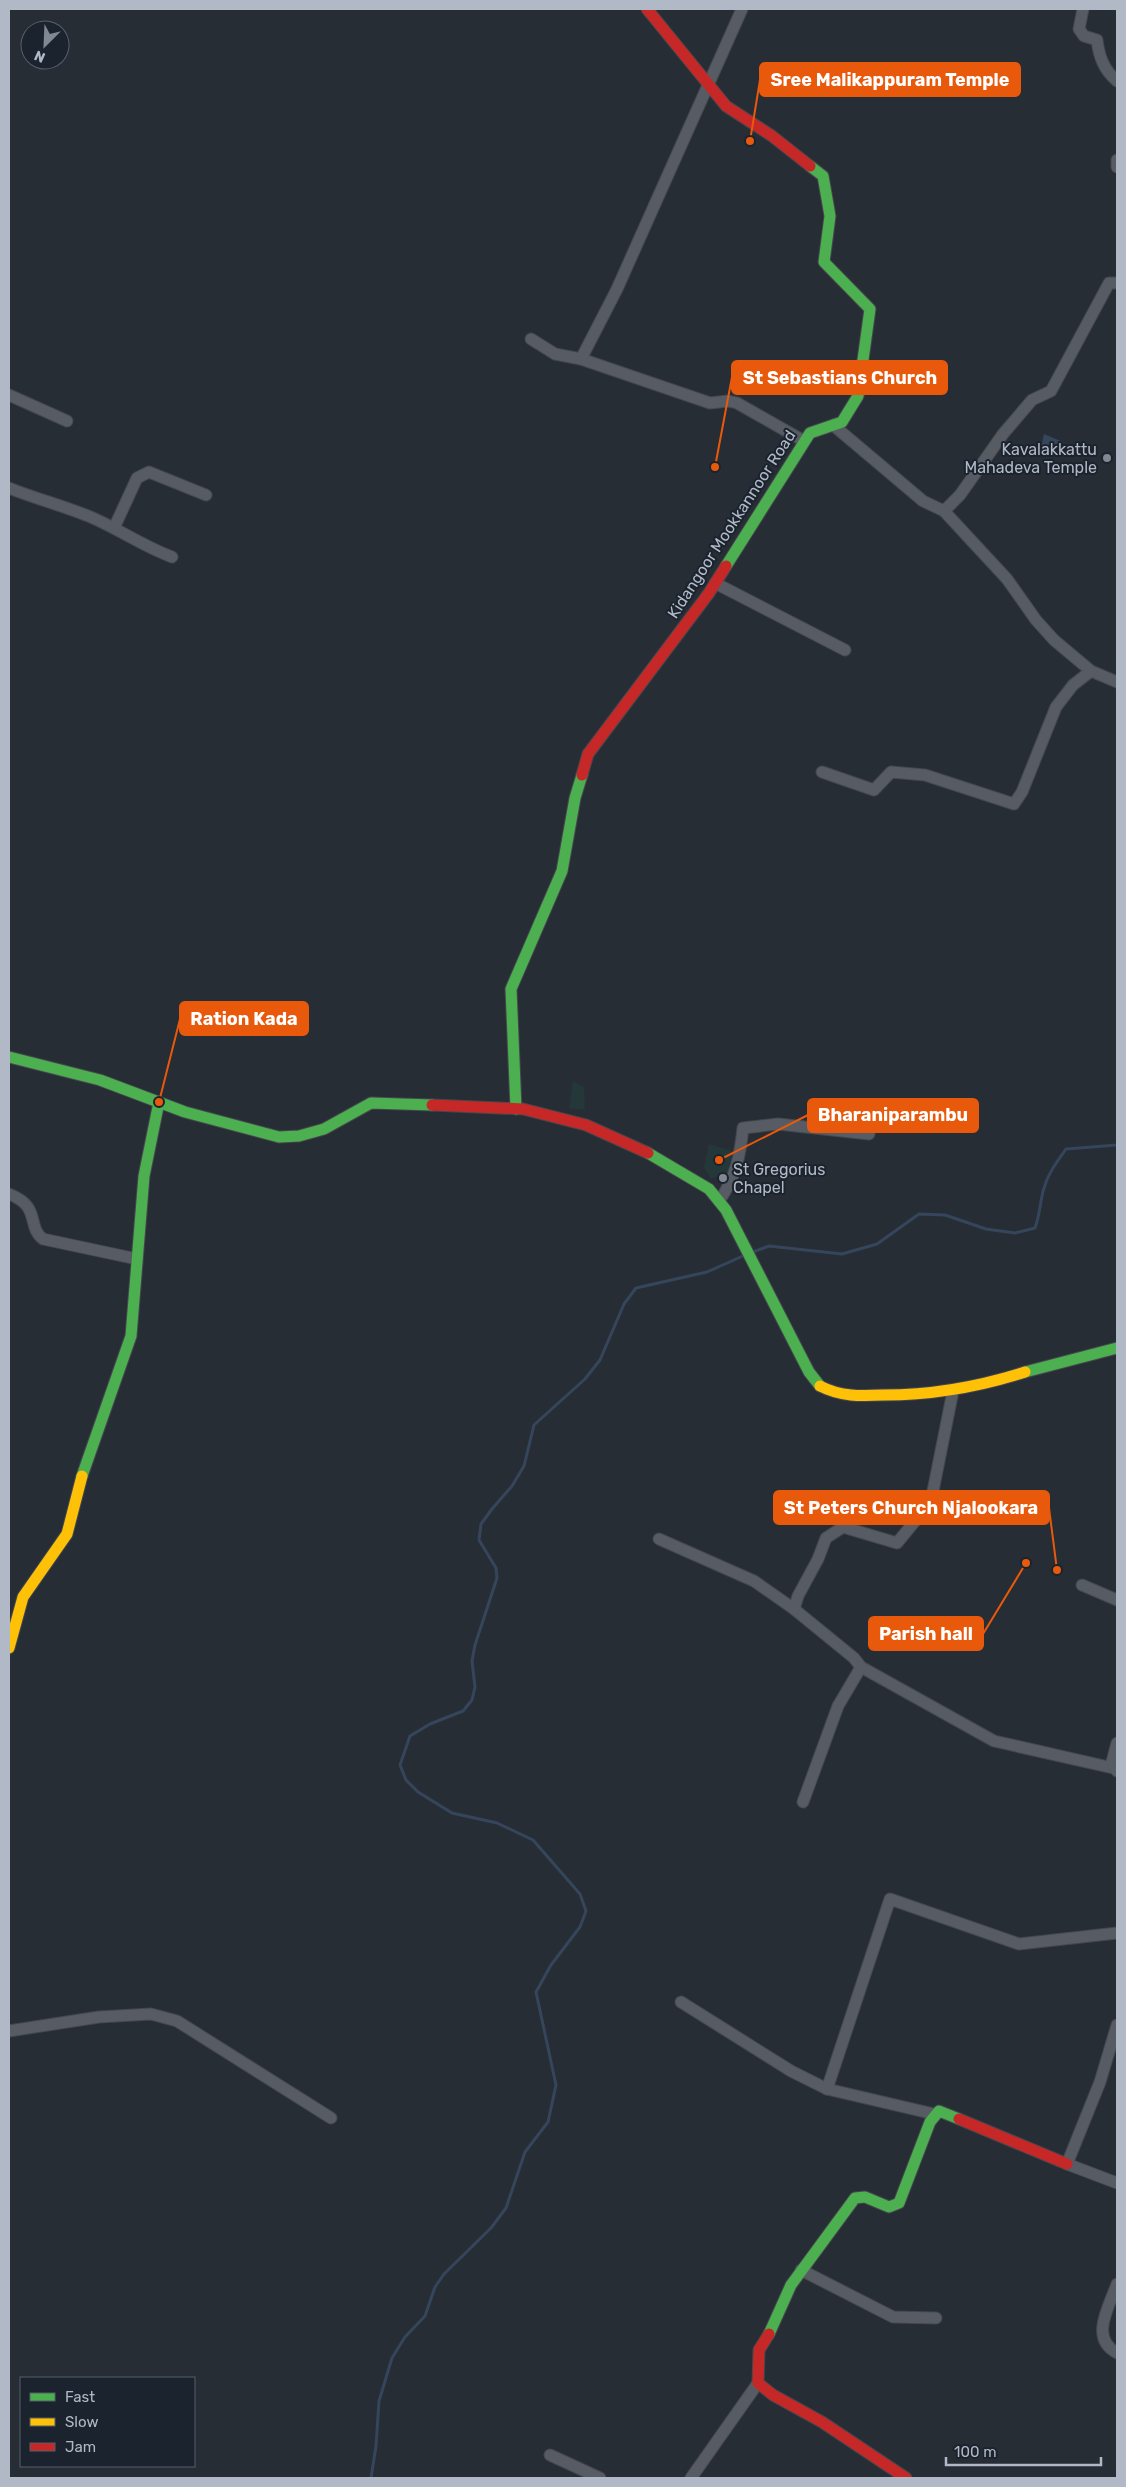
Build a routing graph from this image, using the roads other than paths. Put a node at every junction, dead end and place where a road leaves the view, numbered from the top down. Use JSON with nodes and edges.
{"nodes":[{"id":1,"x":647,"y":9,"type":"edge"},
{"id":2,"x":742,"y":9,"type":"edge"},
{"id":3,"x":1083,"y":9,"type":"edge"},
{"id":4,"x":1117,"y":81,"type":"edge"},
{"id":5,"x":707,"y":86,"type":"junction"},
{"id":6,"x":1117,"y":160,"type":"edge"},
{"id":7,"x":1117,"y":167,"type":"edge"},
{"id":8,"x":1117,"y":284,"type":"edge"},
{"id":9,"x":531,"y":339,"type":"dead end"},
{"id":10,"x":581,"y":359,"type":"junction"},
{"id":11,"x":9,"y":395,"type":"edge"},
{"id":12,"x":67,"y":421,"type":"dead end"},
{"id":13,"x":833,"y":425,"type":"junction"},
{"id":14,"x":804,"y":441,"type":"junction"},
{"id":15,"x":9,"y":488,"type":"edge"},
{"id":16,"x":206,"y":496,"type":"dead end"},
{"id":17,"x":944,"y":511,"type":"junction"},
{"id":18,"x":114,"y":528,"type":"junction"},
{"id":19,"x":172,"y":557,"type":"dead end"},
{"id":20,"x":714,"y":583,"type":"junction"},
{"id":21,"x":845,"y":650,"type":"dead end"},
{"id":22,"x":1091,"y":671,"type":"junction"},
{"id":23,"x":1117,"y":682,"type":"edge"},
{"id":24,"x":822,"y":772,"type":"dead end"},
{"id":25,"x":9,"y":1057,"type":"edge"},
{"id":26,"x":159,"y":1102,"type":"junction"},
{"id":27,"x":516,"y":1109,"type":"junction"},
{"id":28,"x":869,"y":1134,"type":"dead end"},
{"id":29,"x":9,"y":1194,"type":"edge"},
{"id":30,"x":720,"y":1201,"type":"junction"},
{"id":31,"x":137,"y":1259,"type":"junction"},
{"id":32,"x":1117,"y":1348,"type":"edge"},
{"id":33,"x":953,"y":1391,"type":"junction"},
{"id":34,"x":660,"y":1538,"type":"dead end"},
{"id":35,"x":1082,"y":1585,"type":"dead end"},
{"id":36,"x":1117,"y":1600,"type":"edge"},
{"id":37,"x":794,"y":1609,"type":"junction"},
{"id":38,"x":9,"y":1648,"type":"edge"},
{"id":39,"x":861,"y":1667,"type":"junction"},
{"id":40,"x":1117,"y":1743,"type":"edge"},
{"id":41,"x":1115,"y":1770,"type":"edge"},
{"id":42,"x":803,"y":1802,"type":"dead end"},
{"id":43,"x":1117,"y":1933,"type":"edge"},
{"id":44,"x":681,"y":2002,"type":"dead end"},
{"id":45,"x":1117,"y":2025,"type":"edge"},
{"id":46,"x":9,"y":2031,"type":"edge"},
{"id":47,"x":827,"y":2089,"type":"junction"},
{"id":48,"x":934,"y":2114,"type":"junction"},
{"id":49,"x":331,"y":2118,"type":"dead end"},
{"id":50,"x":1068,"y":2164,"type":"junction"},
{"id":51,"x":1117,"y":2183,"type":"edge"},
{"id":52,"x":801,"y":2270,"type":"junction"},
{"id":53,"x":1117,"y":2284,"type":"edge"},
{"id":54,"x":936,"y":2318,"type":"dead end"},
{"id":55,"x":1117,"y":2353,"type":"edge"},
{"id":56,"x":758,"y":2383,"type":"junction"},
{"id":57,"x":550,"y":2454,"type":"dead end"},
{"id":58,"x":600,"y":2478,"type":"edge"},
{"id":59,"x":691,"y":2478,"type":"edge"},
{"id":60,"x":906,"y":2478,"type":"edge"}],
"edges":[{"from":1,"to":5,"type":"street","name":"Kidangoor Mookkannoor Road"},
{"from":2,"to":5,"type":"street"},
{"from":3,"to":4,"type":"street"},
{"from":5,"to":10,"type":"street"},
{"from":5,"to":13,"type":"street","name":"Kidangoor Mookkannoor Road"},
{"from":6,"to":7,"type":"street"},
{"from":8,"to":17,"type":"street"},
{"from":9,"to":10,"type":"street"},
{"from":10,"to":14,"type":"street"},
{"from":11,"to":12,"type":"street"},
{"from":13,"to":14,"type":"street","name":"Kidangoor Mookkannoor Road"},
{"from":13,"to":17,"type":"street"},
{"from":14,"to":20,"type":"street","name":"Kidangoor Mookkannoor Road"},
{"from":15,"to":18,"type":"street"},
{"from":16,"to":18,"type":"street"},
{"from":17,"to":22,"type":"street"},
{"from":18,"to":19,"type":"street"},
{"from":20,"to":21,"type":"street"},
{"from":20,"to":27,"type":"street","name":"Kidangoor Mookkannoor Road"},
{"from":22,"to":23,"type":"street"},
{"from":22,"to":24,"type":"street"},
{"from":25,"to":26,"type":"street"},
{"from":26,"to":27,"type":"street"},
{"from":26,"to":31,"type":"street"},
{"from":27,"to":30,"type":"street"},
{"from":28,"to":30,"type":"street"},
{"from":29,"to":31,"type":"street"},
{"from":30,"to":33,"type":"street"},
{"from":31,"to":38,"type":"street"},
{"from":32,"to":33,"type":"street"},
{"from":33,"to":37,"type":"street"},
{"from":34,"to":37,"type":"street"},
{"from":35,"to":36,"type":"street"},
{"from":37,"to":39,"type":"street"},
{"from":39,"to":41,"type":"street"},
{"from":39,"to":42,"type":"street"},
{"from":40,"to":41,"type":"street"},
{"from":43,"to":47,"type":"street"},
{"from":44,"to":47,"type":"street"},
{"from":45,"to":50,"type":"street"},
{"from":46,"to":49,"type":"street"},
{"from":47,"to":48,"type":"street"},
{"from":48,"to":50,"type":"street"},
{"from":48,"to":52,"type":"street"},
{"from":50,"to":51,"type":"street"},
{"from":52,"to":54,"type":"street"},
{"from":52,"to":56,"type":"street"},
{"from":53,"to":55,"type":"street"},
{"from":56,"to":59,"type":"street"},
{"from":56,"to":60,"type":"street"},
{"from":57,"to":58,"type":"street"}]}
